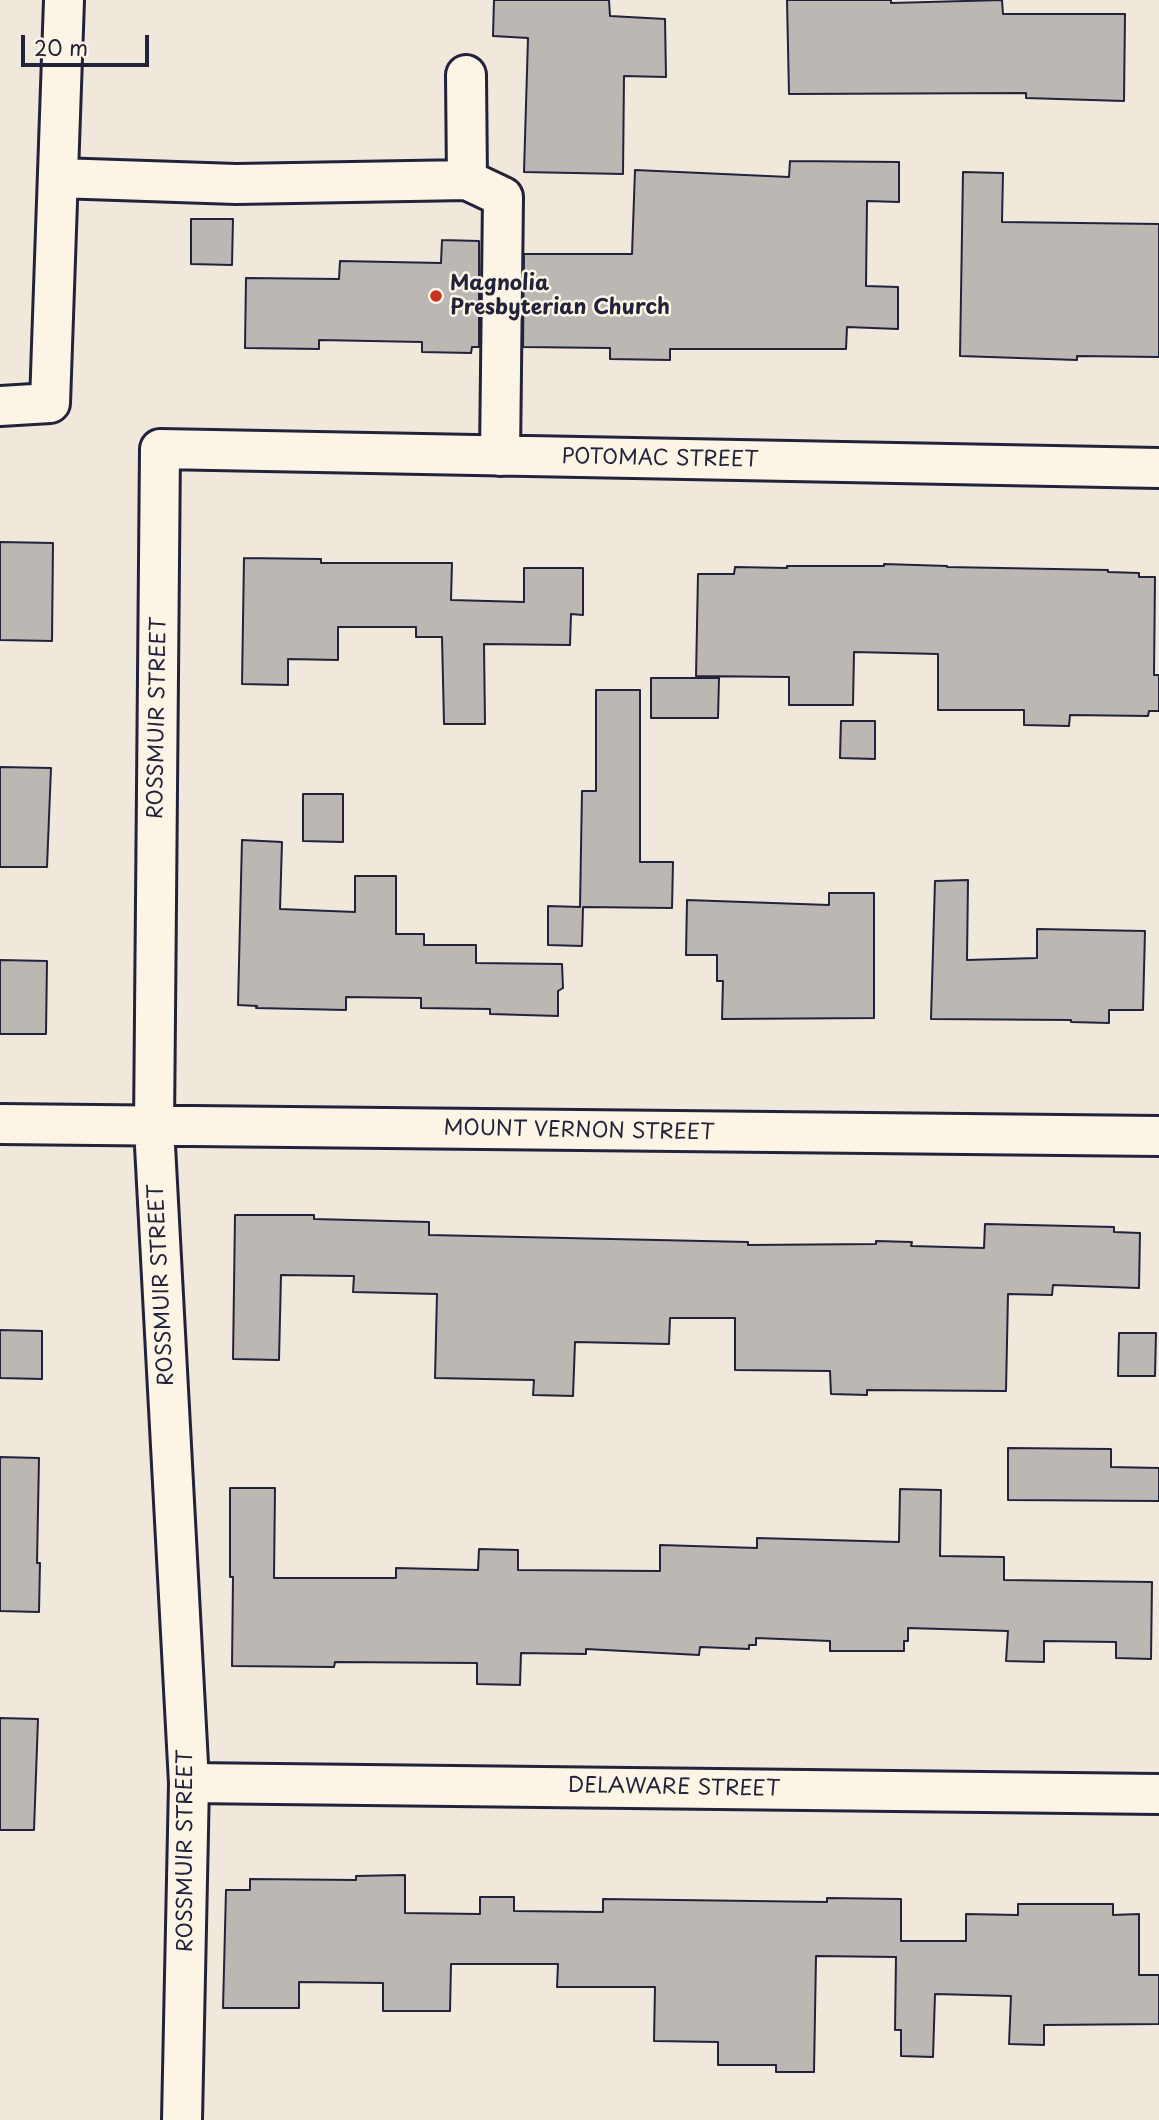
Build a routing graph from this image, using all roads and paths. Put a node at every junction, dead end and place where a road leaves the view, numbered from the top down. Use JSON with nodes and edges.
{"nodes":[{"id":1,"x":64,"y":0,"type":"edge"},
{"id":2,"x":466,"y":75,"type":"dead end"},
{"id":3,"x":58,"y":178,"type":"junction"},
{"id":4,"x":467,"y":180,"type":"junction"},
{"id":5,"x":0,"y":406,"type":"edge"},
{"id":6,"x":160,"y":449,"type":"joint"},
{"id":7,"x":500,"y":456,"type":"junction"},
{"id":8,"x":1159,"y":468,"type":"edge"},
{"id":9,"x":0,"y":1124,"type":"edge"},
{"id":10,"x":154,"y":1127,"type":"junction"},
{"id":11,"x":1159,"y":1136,"type":"edge"},
{"id":12,"x":189,"y":1783,"type":"junction"},
{"id":13,"x":1159,"y":1794,"type":"edge"},
{"id":14,"x":182,"y":2120,"type":"edge"}],
"edges":[{"from":1,"to":3,"type":"street"},
{"from":2,"to":4,"type":"street"},
{"from":3,"to":4,"type":"street"},
{"from":3,"to":5,"type":"street"},
{"from":4,"to":7,"type":"street"},
{"from":6,"to":7,"type":"street","name":"POTOMAC STREET"},
{"from":6,"to":10,"type":"street","name":"ROSSMUIR STREET"},
{"from":7,"to":8,"type":"street","name":"POTOMAC STREET"},
{"from":9,"to":10,"type":"street","name":"MOUNT VERNON STREET"},
{"from":10,"to":11,"type":"street","name":"MOUNT VERNON STREET"},
{"from":10,"to":12,"type":"street","name":"ROSSMUIR STREET"},
{"from":12,"to":13,"type":"street","name":"DELAWARE STREET"},
{"from":12,"to":14,"type":"street","name":"ROSSMUIR STREET"}]}
